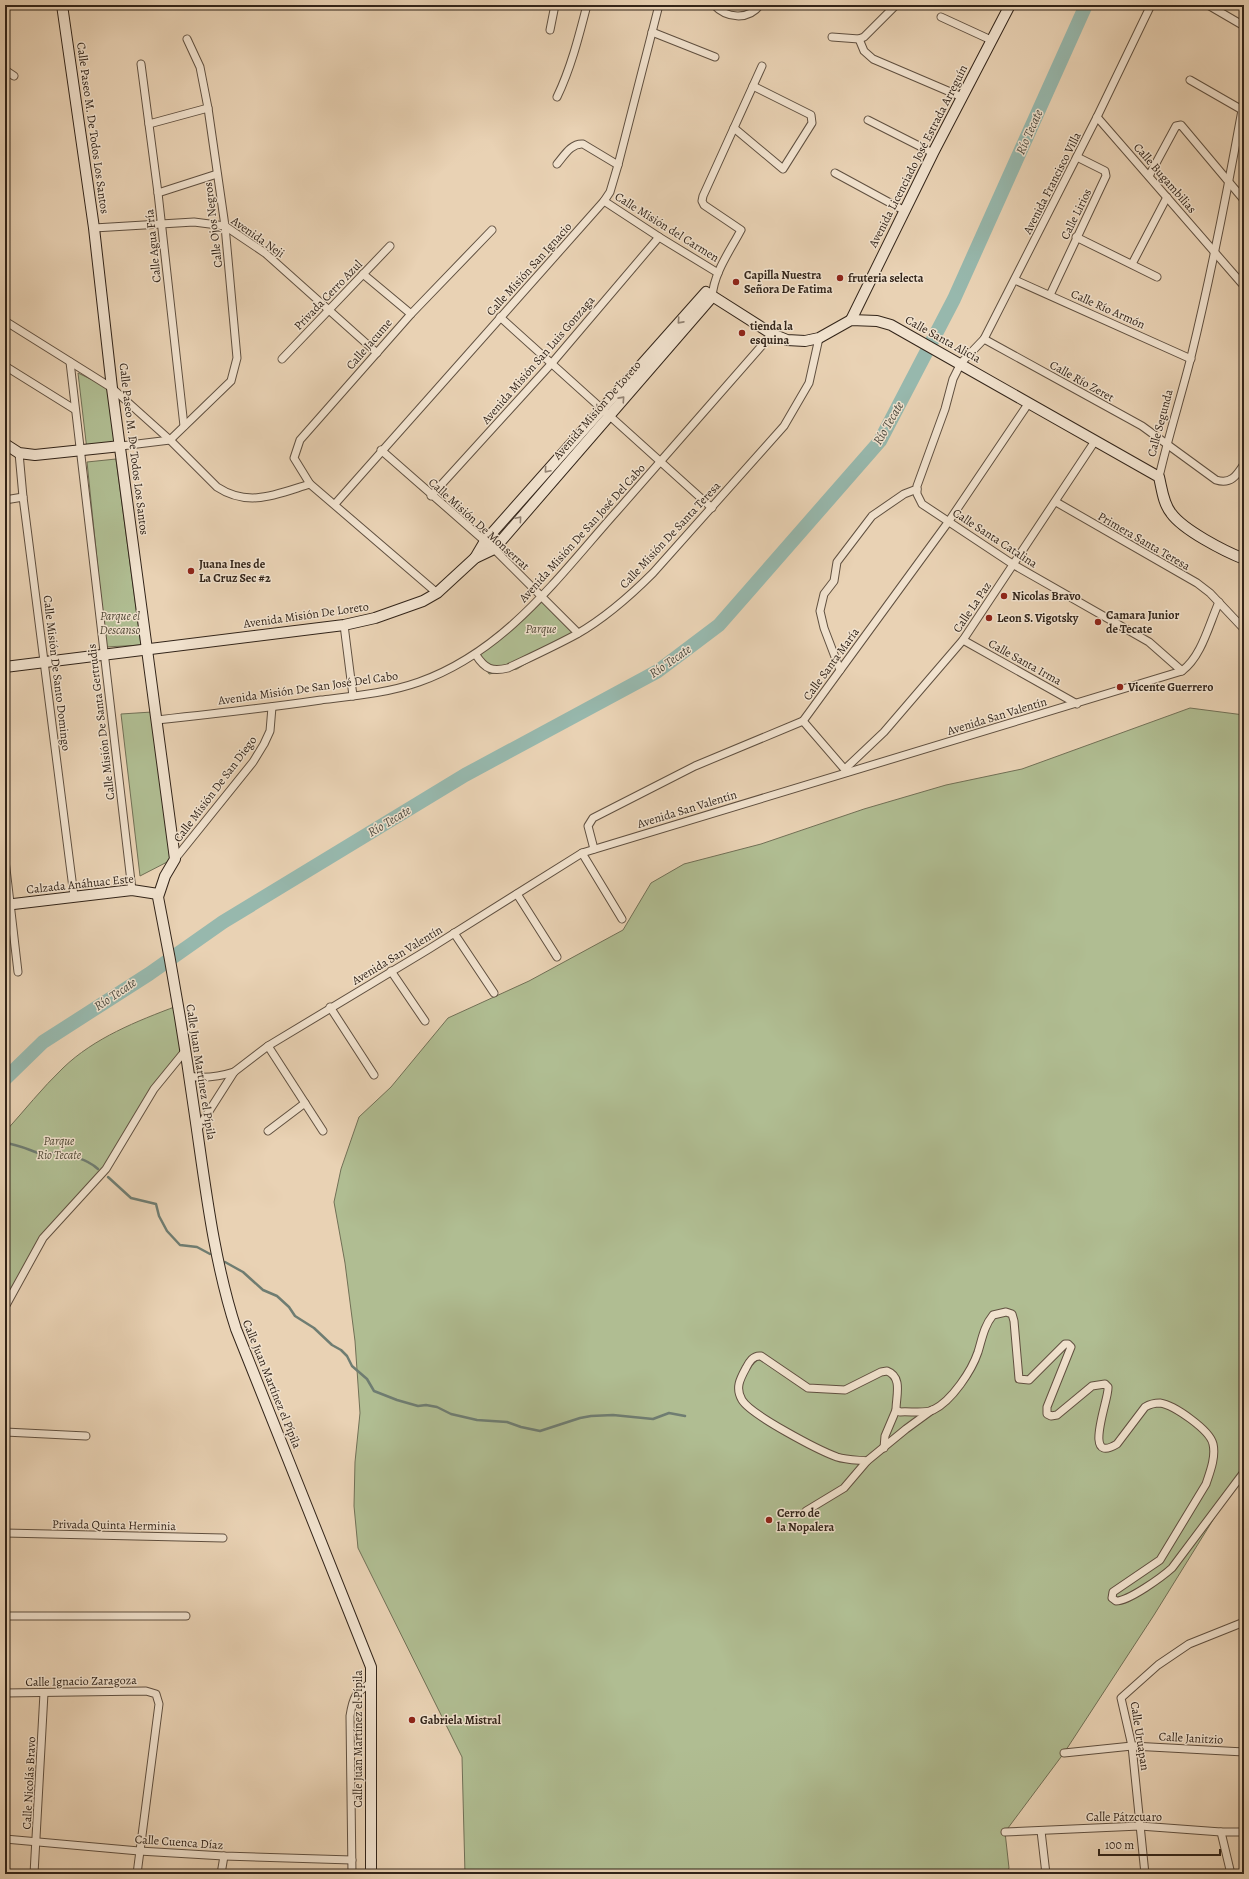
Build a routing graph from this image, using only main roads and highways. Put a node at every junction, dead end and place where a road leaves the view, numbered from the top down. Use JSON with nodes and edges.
{"nodes":[{"id":1,"x":62,"y":5,"type":"edge"},
{"id":2,"x":1010,"y":5,"type":"edge"},
{"id":3,"x":851,"y":320,"type":"junction"},
{"id":4,"x":606,"y":411,"type":"junction"},
{"id":5,"x":5,"y":444,"type":"edge"},
{"id":6,"x":121,"y":446,"type":"junction"},
{"id":7,"x":1159,"y":478,"type":"joint"},
{"id":8,"x":475,"y":558,"type":"junction"},
{"id":9,"x":1244,"y":559,"type":"edge"},
{"id":10,"x":147,"y":648,"type":"junction"},
{"id":11,"x":5,"y":667,"type":"edge"},
{"id":12,"x":158,"y":894,"type":"junction"},
{"id":13,"x":8,"y":905,"type":"edge"},
{"id":14,"x":371,"y":1874,"type":"edge"}],
"edges":[{"from":1,"to":6,"type":"main road","name":"Calle Paseo M. De Todos Los Santos"},
{"from":2,"to":3,"type":"main road","name":"Avenida Licenciado José Estrada Arreguín"},
{"from":3,"to":4,"type":"main road","name":"Avenida Misión De Loreto"},
{"from":3,"to":7,"type":"main road","name":"Calle Santa Alicia"},
{"from":4,"to":8,"type":"main road","name":"Avenida Misión De Loreto","one_way":true},
{"from":8,"to":4,"type":"main road","name":"Avenida Misión De Loreto","one_way":true},
{"from":5,"to":6,"type":"main road"},
{"from":6,"to":10,"type":"main road","name":"Calle Paseo M. De Todos Los Santos"},
{"from":7,"to":9,"type":"main road","name":"Calle Segunda"},
{"from":8,"to":10,"type":"main road","name":"Avenida Misión De Loreto"},
{"from":10,"to":11,"type":"main road","name":"Avenida Misión De Loreto"},
{"from":10,"to":12,"type":"main road","name":"Calle Paseo M. De Todos Los Santos"},
{"from":12,"to":13,"type":"main road","name":"Calzada Anáhuac Este"},
{"from":12,"to":14,"type":"main road","name":"Calle Juan Martínez el Pípila"}]}
